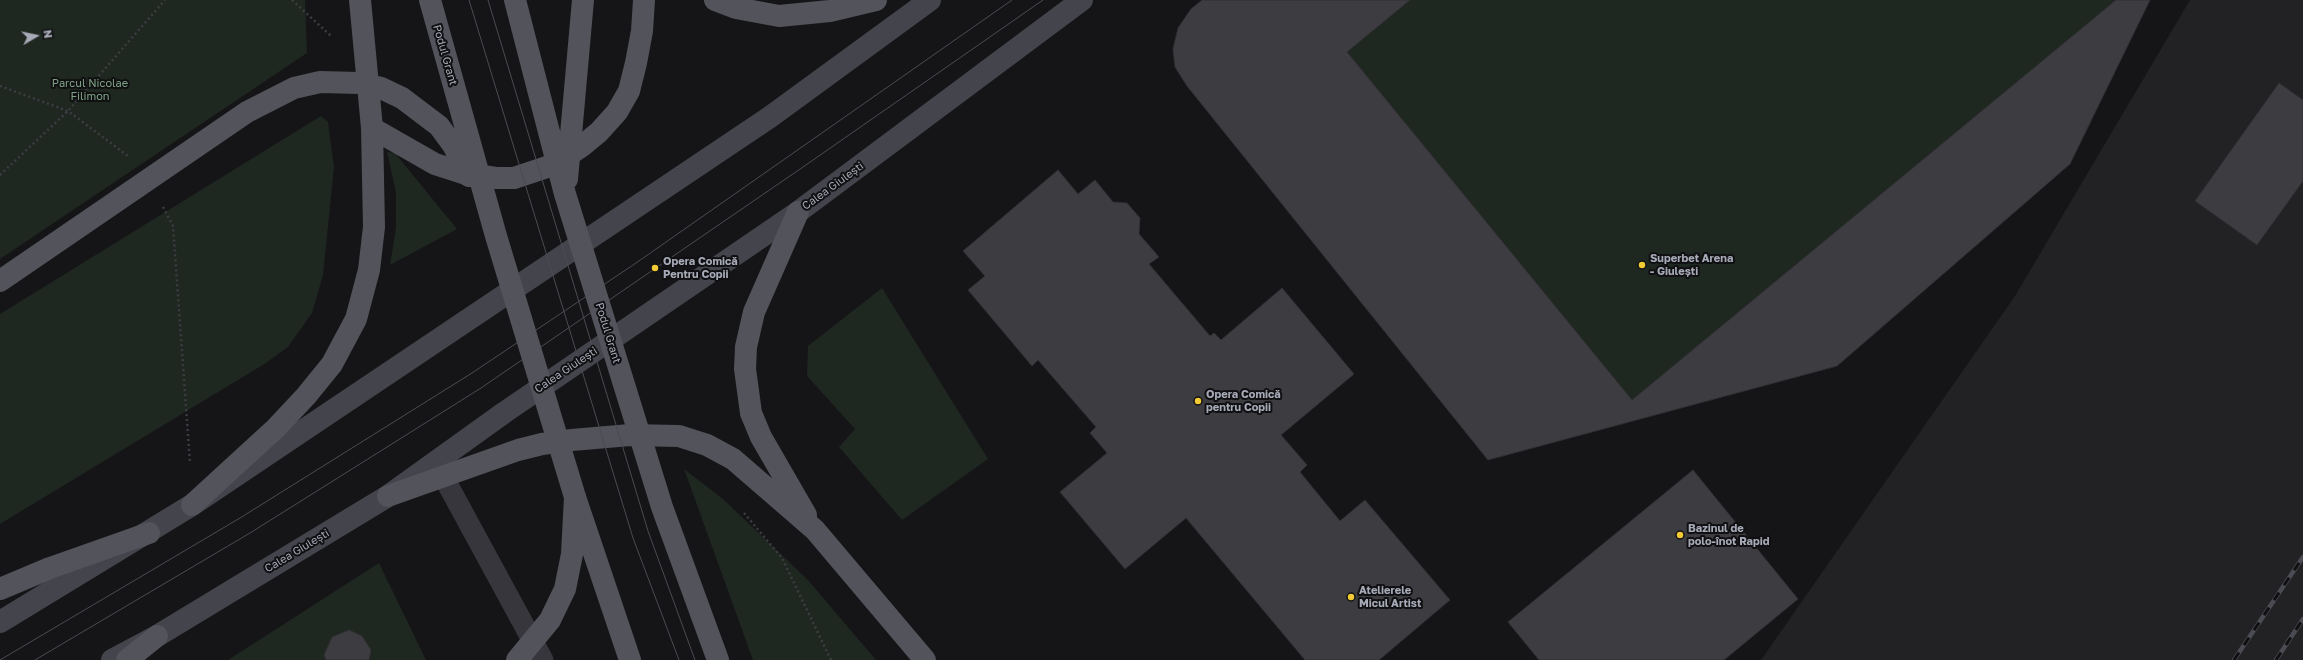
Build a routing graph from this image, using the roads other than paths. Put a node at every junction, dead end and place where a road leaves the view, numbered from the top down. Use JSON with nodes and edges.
{"nodes":[{"id":1,"x":360,"y":0,"type":"edge"},
{"id":2,"x":430,"y":0,"type":"edge"},
{"id":3,"x":515,"y":0,"type":"edge"},
{"id":4,"x":583,"y":0,"type":"edge"},
{"id":5,"x":644,"y":0,"type":"edge"},
{"id":6,"x":715,"y":0,"type":"edge"},
{"id":7,"x":876,"y":0,"type":"edge"},
{"id":8,"x":930,"y":0,"type":"edge"},
{"id":9,"x":1082,"y":0,"type":"edge"},
{"id":10,"x":372,"y":128,"type":"junction"},
{"id":11,"x":565,"y":194,"type":"junction"},
{"id":12,"x":798,"y":212,"type":"junction"},
{"id":13,"x":496,"y":236,"type":"junction"},
{"id":14,"x":0,"y":281,"type":"edge"},
{"id":15,"x":443,"y":476,"type":"junction"},
{"id":16,"x":388,"y":496,"type":"junction"},
{"id":17,"x":575,"y":497,"type":"junction"},
{"id":18,"x":192,"y":505,"type":"junction"},
{"id":19,"x":814,"y":530,"type":"junction"},
{"id":20,"x":149,"y":533,"type":"junction"},
{"id":21,"x":0,"y":589,"type":"edge"},
{"id":22,"x":0,"y":622,"type":"edge"},
{"id":23,"x":157,"y":636,"type":"junction"},
{"id":24,"x":112,"y":660,"type":"edge"},
{"id":25,"x":127,"y":660,"type":"edge"},
{"id":26,"x":517,"y":660,"type":"edge"},
{"id":27,"x":543,"y":660,"type":"edge"},
{"id":28,"x":630,"y":660,"type":"edge"},
{"id":29,"x":718,"y":660,"type":"edge"},
{"id":30,"x":925,"y":660,"type":"edge"}],
"edges":[{"from":1,"to":10,"type":"main road"},
{"from":2,"to":13,"type":"main road","name":"Podul Grant","bridge":true},
{"from":3,"to":11,"type":"main road","name":"Podul Grant","bridge":true},
{"from":4,"to":11,"type":"main road","bridge":true},
{"from":5,"to":10,"type":"main road"},
{"from":6,"to":7,"type":"main road"},
{"from":8,"to":18,"type":"main road"},
{"from":9,"to":12,"type":"main road","name":"Calea Giulești"},
{"from":10,"to":18,"type":"main road"},
{"from":11,"to":29,"type":"main road","name":"Podul Grant","bridge":true},
{"from":12,"to":16,"type":"main road","name":"Calea Giulești"},
{"from":12,"to":19,"type":"main road"},
{"from":13,"to":14,"type":"main road","bridge":true},
{"from":13,"to":17,"type":"main road","name":"Podul Grant","bridge":true},
{"from":15,"to":16,"type":"main road"},
{"from":15,"to":19,"type":"main road"},
{"from":15,"to":27,"type":"lane"},
{"from":16,"to":23,"type":"main road","name":"Calea Giulești"},
{"from":17,"to":26,"type":"main road","bridge":true},
{"from":17,"to":28,"type":"main road","name":"Podul Grant"},
{"from":18,"to":20,"type":"main road"},
{"from":19,"to":30,"type":"main road"},
{"from":20,"to":21,"type":"main road"},
{"from":20,"to":22,"type":"main road"},
{"from":23,"to":24,"type":"main road","name":"Calea Giulești"},
{"from":23,"to":25,"type":"main road"}]}
